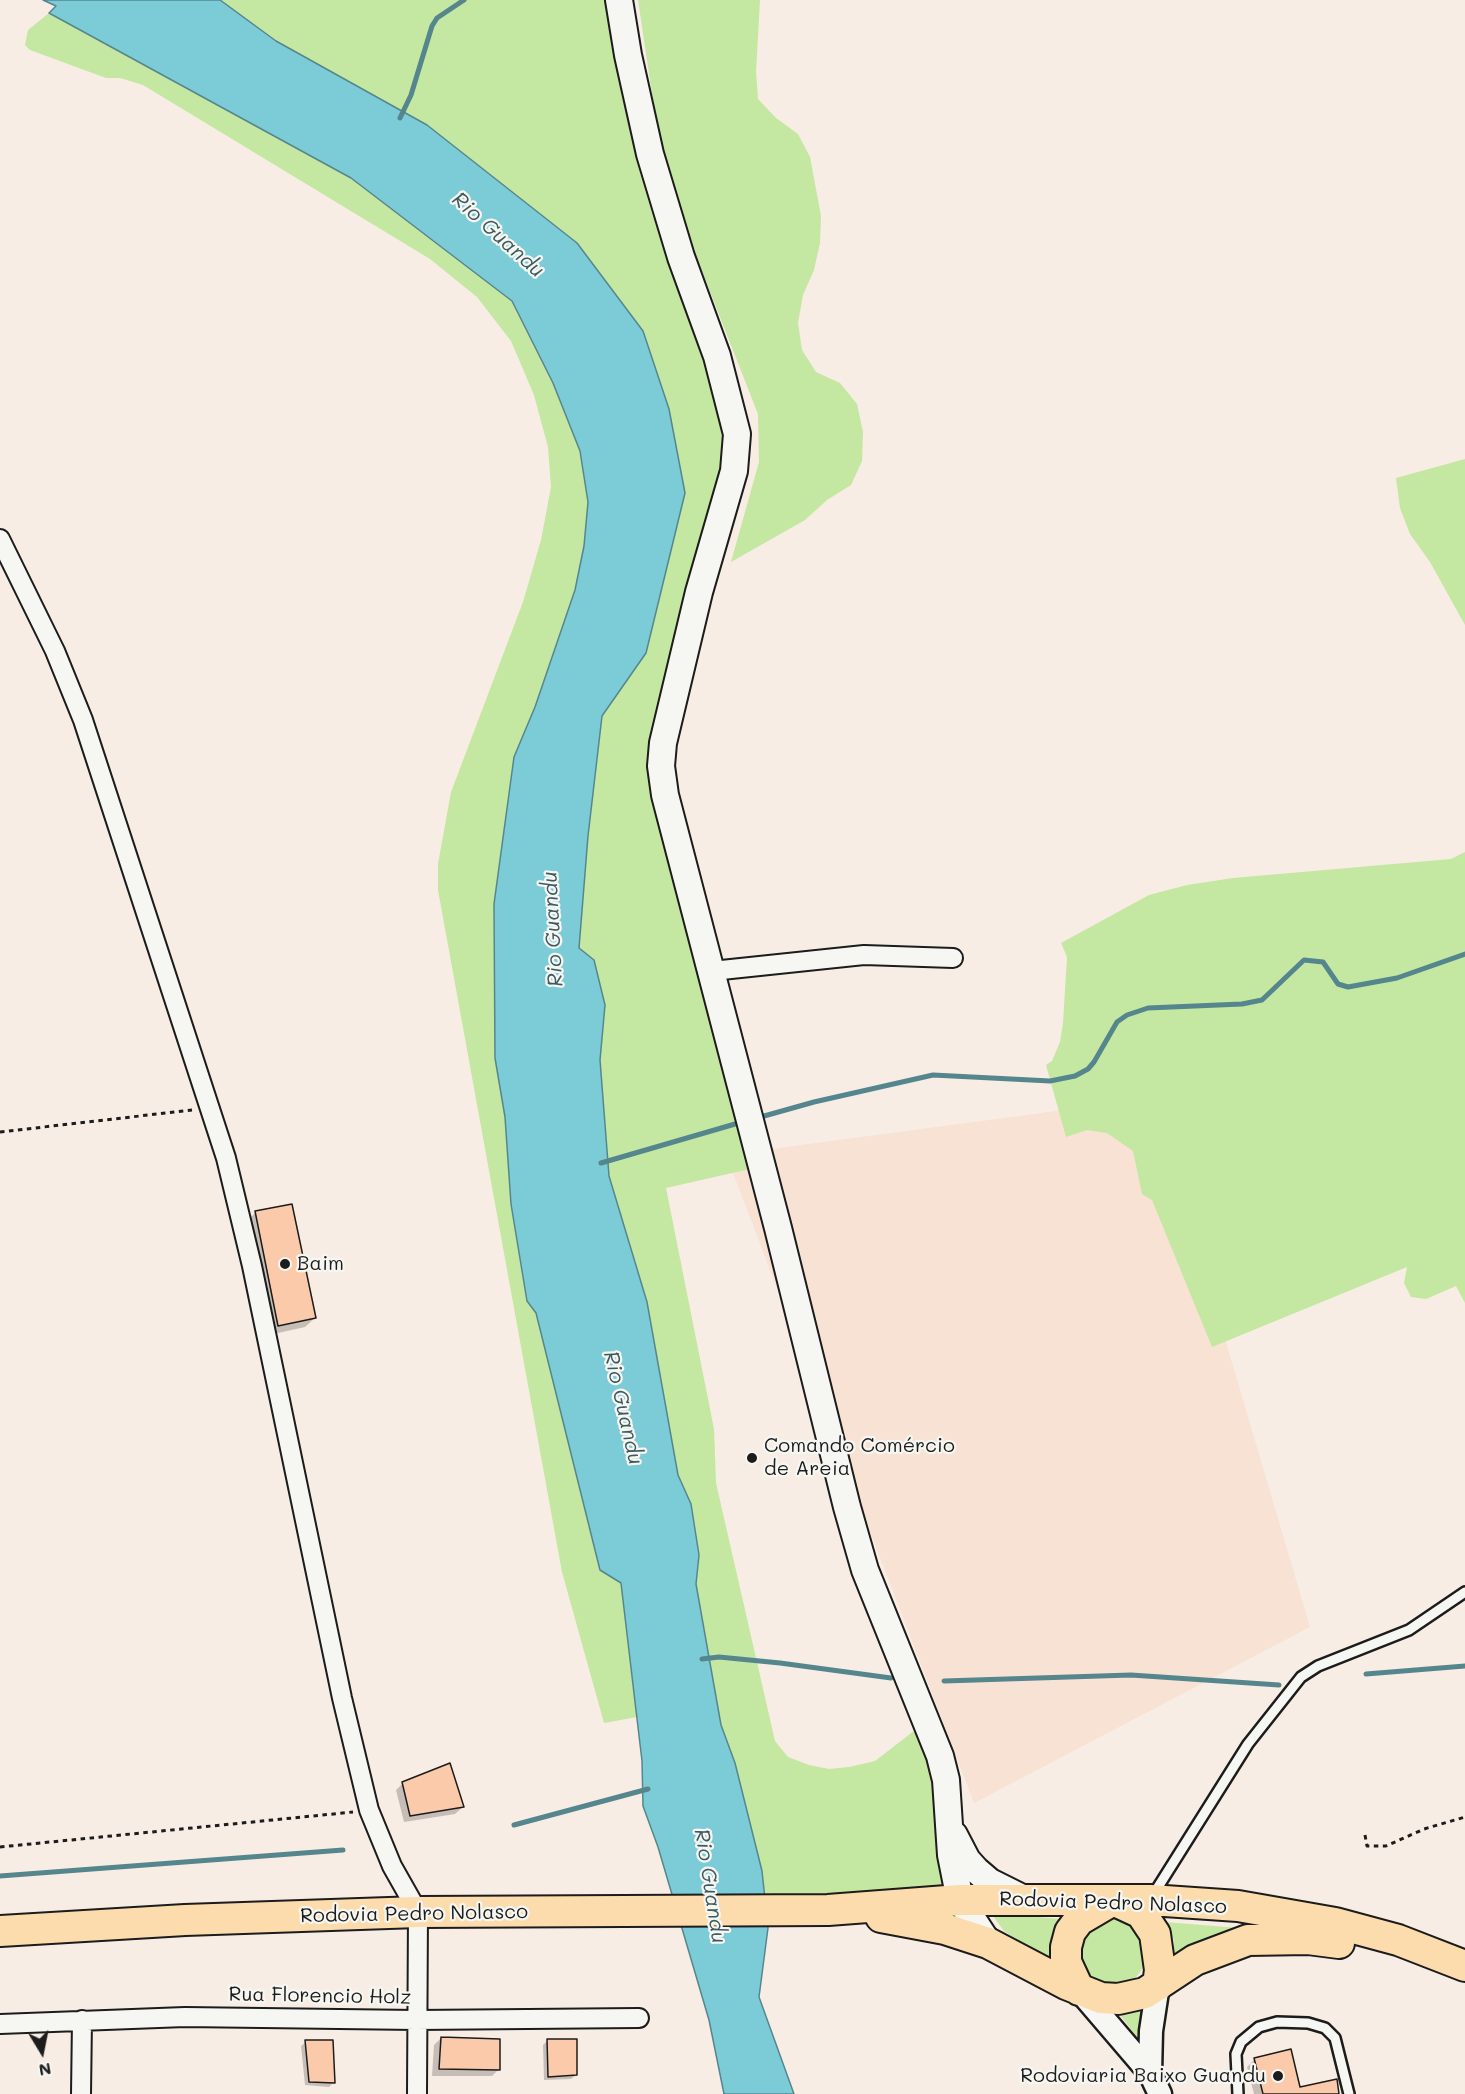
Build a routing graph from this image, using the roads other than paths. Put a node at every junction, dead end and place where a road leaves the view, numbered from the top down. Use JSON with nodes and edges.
{"nodes":[{"id":1,"x":619,"y":0,"type":"edge"},
{"id":2,"x":0,"y":539,"type":"edge"},
{"id":3,"x":954,"y":958,"type":"dead end"},
{"id":4,"x":711,"y":971,"type":"junction"},
{"id":5,"x":1465,"y":1592,"type":"edge"},
{"id":6,"x":948,"y":1820,"type":"junction"},
{"id":7,"x":1024,"y":1899,"type":"junction"},
{"id":8,"x":960,"y":1900,"type":"junction"},
{"id":9,"x":1113,"y":1900,"type":"junction"},
{"id":10,"x":1150,"y":1900,"type":"junction"},
{"id":11,"x":822,"y":1910,"type":"junction"},
{"id":12,"x":418,"y":1912,"type":"junction"},
{"id":13,"x":0,"y":1931,"type":"edge"},
{"id":14,"x":988,"y":1943,"type":"junction"},
{"id":15,"x":1464,"y":1965,"type":"edge"},
{"id":16,"x":1158,"y":1985,"type":"junction"},
{"id":17,"x":1079,"y":1990,"type":"junction"},
{"id":18,"x":639,"y":2018,"type":"dead end"},
{"id":19,"x":82,"y":2020,"type":"junction"},
{"id":20,"x":416,"y":2020,"type":"junction"},
{"id":21,"x":0,"y":2024,"type":"edge"},
{"id":22,"x":1150,"y":2073,"type":"junction"},
{"id":23,"x":81,"y":2094,"type":"edge"},
{"id":24,"x":417,"y":2094,"type":"edge"},
{"id":25,"x":1160,"y":2094,"type":"edge"},
{"id":26,"x":1238,"y":2094,"type":"edge"},
{"id":27,"x":1349,"y":2094,"type":"edge"}],
"edges":[{"from":1,"to":4,"type":"main road"},
{"from":2,"to":12,"type":"street"},
{"from":3,"to":4,"type":"street"},
{"from":4,"to":6,"type":"main road"},
{"from":5,"to":10,"type":"lane"},
{"from":6,"to":7,"type":"main road"},
{"from":6,"to":8,"type":"main road"},
{"from":7,"to":8,"type":"highway","name":"Rodovia Pedro Nolasco"},
{"from":7,"to":9,"type":"highway","name":"Rodovia Pedro Nolasco"},
{"from":8,"to":11,"type":"highway","name":"Rodovia Pedro Nolasco"},
{"from":8,"to":14,"type":"main road"},
{"from":9,"to":10,"type":"highway","name":"Rodovia Pedro Nolasco"},
{"from":9,"to":16,"type":"highway"},
{"from":9,"to":17,"type":"highway"},
{"from":10,"to":15,"type":"highway","name":"Rodovia Pedro Nolasco"},
{"from":11,"to":12,"type":"highway","name":"Rodovia Pedro Nolasco"},
{"from":11,"to":14,"type":"highway","name":"Rodovia Pedro Nolasco"},
{"from":12,"to":13,"type":"highway","name":"Rodovia Pedro Nolasco"},
{"from":12,"to":20,"type":"street"},
{"from":14,"to":17,"type":"highway","name":"Rodovia Pedro Nolasco"},
{"from":15,"to":16,"type":"highway","name":"Rodovia Pedro Nolasco"},
{"from":16,"to":17,"type":"highway"},
{"from":16,"to":22,"type":"street"},
{"from":17,"to":22,"type":"street"},
{"from":18,"to":20,"type":"street","name":"Rua Florencio Holz"},
{"from":19,"to":20,"type":"street","name":"Rua Florencio Holz"},
{"from":19,"to":21,"type":"street","name":"Rua Florencio Holz"},
{"from":19,"to":23,"type":"street"},
{"from":20,"to":24,"type":"street"},
{"from":22,"to":25,"type":"street"},
{"from":26,"to":27,"type":"lane"}]}
